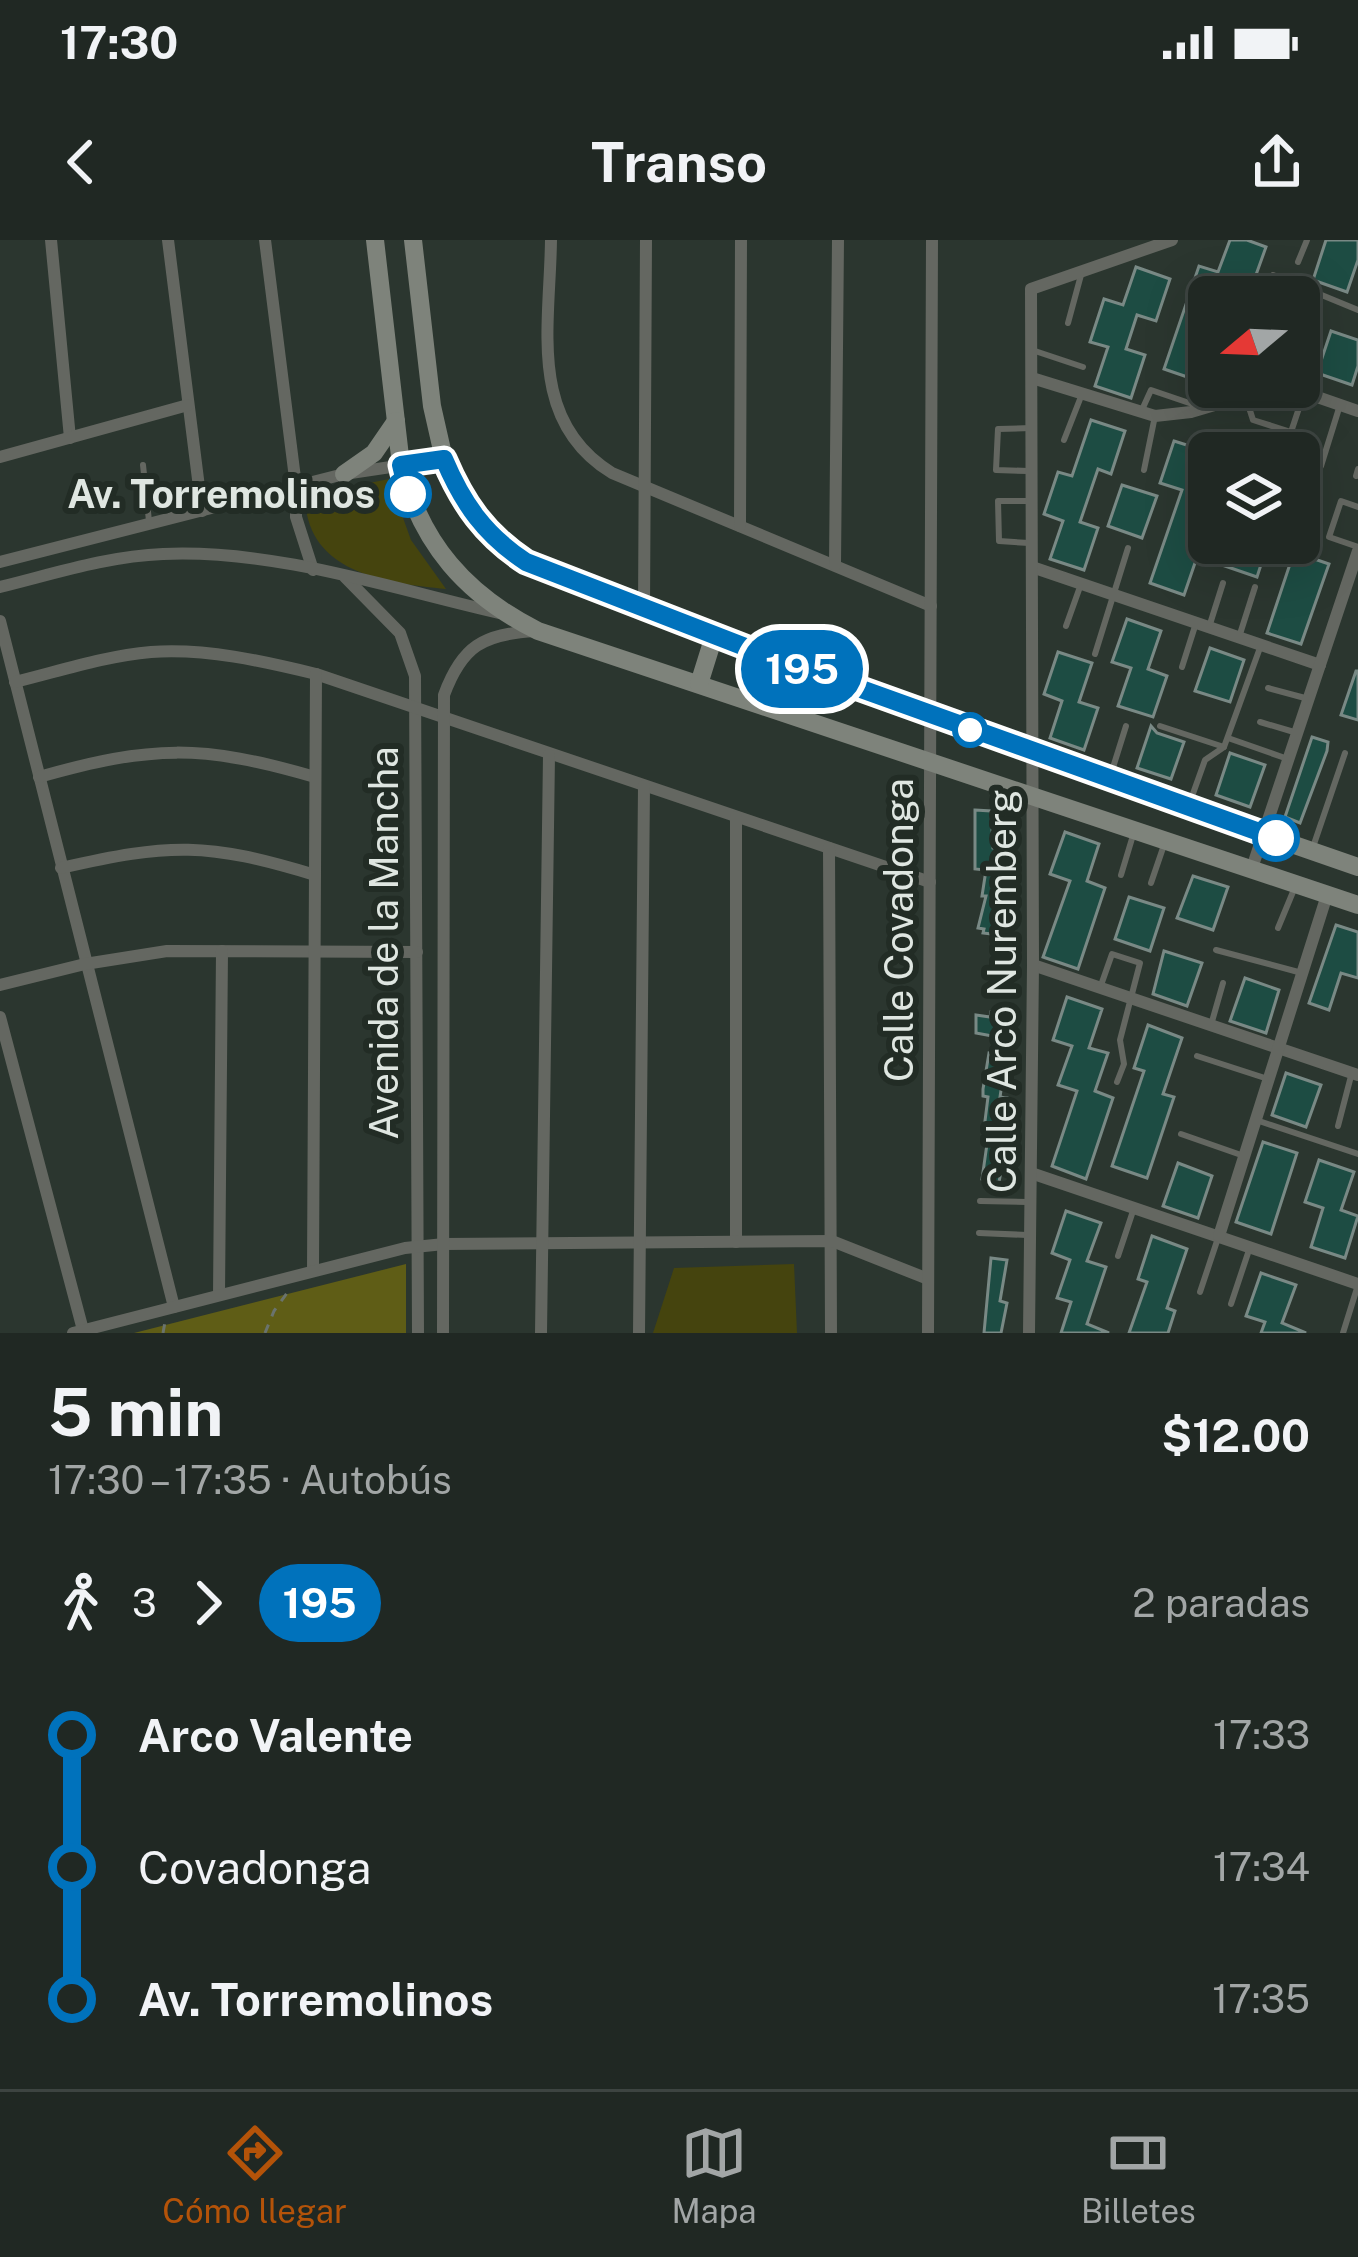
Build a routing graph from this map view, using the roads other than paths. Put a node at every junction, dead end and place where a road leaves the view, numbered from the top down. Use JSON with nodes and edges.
{"nodes":[{"id":1,"x":51,"y":240,"type":"edge"},
{"id":2,"x":168,"y":240,"type":"edge"},
{"id":3,"x":266,"y":240,"type":"edge"},
{"id":4,"x":375,"y":240,"type":"edge"},
{"id":5,"x":413,"y":240,"type":"edge"},
{"id":6,"x":550,"y":240,"type":"edge"},
{"id":7,"x":646,"y":240,"type":"edge"},
{"id":8,"x":741,"y":240,"type":"edge"},
{"id":9,"x":838,"y":240,"type":"edge"},
{"id":10,"x":932,"y":240,"type":"edge"},
{"id":11,"x":1172,"y":240,"type":"edge"},
{"id":12,"x":1307,"y":240,"type":"edge"},
{"id":13,"x":1298,"y":262,"type":"dead end"},
{"id":14,"x":1082,"y":271,"type":"junction"},
{"id":15,"x":1273,"y":275,"type":"dead end"},
{"id":16,"x":1358,"y":310,"type":"edge"},
{"id":17,"x":1068,"y":322,"type":"dead end"},
{"id":18,"x":1031,"y":350,"type":"junction"},
{"id":19,"x":1083,"y":367,"type":"dead end"},
{"id":20,"x":1032,"y":378,"type":"junction"},
{"id":21,"x":1082,"y":394,"type":"junction"},
{"id":22,"x":1320,"y":398,"type":"edge"},
{"id":23,"x":1188,"y":403,"type":"edge"},
{"id":24,"x":188,"y":405,"type":"junction"},
{"id":25,"x":1340,"y":405,"type":"junction"},
{"id":26,"x":1204,"y":408,"type":"edge"},
{"id":27,"x":1250,"y":408,"type":"edge"},
{"id":28,"x":1300,"y":408,"type":"edge"},
{"id":29,"x":1358,"y":411,"type":"edge"},
{"id":30,"x":1148,"y":415,"type":"junction"},
{"id":31,"x":396,"y":421,"type":"junction"},
{"id":32,"x":1032,"y":428,"type":"junction"},
{"id":33,"x":70,"y":438,"type":"junction"},
{"id":34,"x":1064,"y":440,"type":"dead end"},
{"id":35,"x":0,"y":457,"type":"edge"},
{"id":36,"x":444,"y":459,"type":"junction"},
{"id":37,"x":143,"y":465,"type":"dead end"},
{"id":38,"x":401,"y":465,"type":"junction"},
{"id":39,"x":1321,"y":466,"type":"dead end"},
{"id":40,"x":1144,"y":470,"type":"dead end"},
{"id":41,"x":1032,"y":471,"type":"junction"},
{"id":42,"x":344,"y":474,"type":"junction"},
{"id":43,"x":296,"y":486,"type":"junction"},
{"id":44,"x":645,"y":487,"type":"junction"},
{"id":45,"x":1032,"y":501,"type":"junction"},
{"id":46,"x":1358,"y":507,"type":"edge"},
{"id":47,"x":202,"y":511,"type":"junction"},
{"id":48,"x":149,"y":524,"type":"junction"},
{"id":49,"x":740,"y":526,"type":"junction"},
{"id":50,"x":1032,"y":543,"type":"junction"},
{"id":51,"x":1128,"y":548,"type":"dead end"},
{"id":52,"x":1358,"y":549,"type":"edge"},
{"id":53,"x":0,"y":562,"type":"edge"},
{"id":54,"x":835,"y":565,"type":"junction"},
{"id":55,"x":1032,"y":567,"type":"junction"},
{"id":56,"x":313,"y":570,"type":"junction"},
{"id":57,"x":345,"y":577,"type":"junction"},
{"id":58,"x":1223,"y":583,"type":"dead end"},
{"id":59,"x":1081,"y":584,"type":"junction"},
{"id":60,"x":0,"y":587,"type":"edge"},
{"id":61,"x":1255,"y":587,"type":"dead end"},
{"id":62,"x":1113,"y":595,"type":"junction"},
{"id":63,"x":931,"y":607,"type":"junction"},
{"id":64,"x":644,"y":610,"type":"junction"},
{"id":65,"x":503,"y":614,"type":"junction"},
{"id":66,"x":0,"y":621,"type":"edge"},
{"id":67,"x":1202,"y":625,"type":"junction"},
{"id":68,"x":1066,"y":626,"type":"dead end"},
{"id":69,"x":538,"y":631,"type":"junction"},
{"id":70,"x":715,"y":636,"type":"junction"},
{"id":71,"x":1239,"y":638,"type":"junction"},
{"id":72,"x":1261,"y":645,"type":"junction"},
{"id":73,"x":1095,"y":654,"type":"dead end"},
{"id":74,"x":1320,"y":665,"type":"junction"},
{"id":75,"x":1182,"y":667,"type":"dead end"},
{"id":76,"x":316,"y":674,"type":"junction"},
{"id":77,"x":15,"y":682,"type":"junction"},
{"id":78,"x":699,"y":684,"type":"junction"},
{"id":79,"x":1268,"y":688,"type":"dead end"},
{"id":80,"x":1309,"y":700,"type":"junction"},
{"id":81,"x":416,"y":709,"type":"junction"},
{"id":82,"x":930,"y":716,"type":"junction"},
{"id":83,"x":444,"y":719,"type":"junction"},
{"id":84,"x":1260,"y":722,"type":"dead end"},
{"id":85,"x":1126,"y":726,"type":"dead end"},
{"id":86,"x":1160,"y":726,"type":"dead end"},
{"id":87,"x":1297,"y":734,"type":"junction"},
{"id":88,"x":1226,"y":743,"type":"junction"},
{"id":89,"x":1345,"y":753,"type":"dead end"},
{"id":90,"x":550,"y":754,"type":"junction"},
{"id":91,"x":1033,"y":754,"type":"junction"},
{"id":92,"x":1288,"y":759,"type":"junction"},
{"id":93,"x":930,"y":760,"type":"junction"},
{"id":94,"x":315,"y":776,"type":"junction"},
{"id":95,"x":39,"y":778,"type":"junction"},
{"id":96,"x":1109,"y":781,"type":"junction"},
{"id":97,"x":644,"y":786,"type":"junction"},
{"id":98,"x":1033,"y":794,"type":"junction"},
{"id":99,"x":1188,"y":808,"type":"junction"},
{"id":100,"x":736,"y":817,"type":"junction"},
{"id":101,"x":1135,"y":828,"type":"junction"},
{"id":102,"x":1264,"y":834,"type":"junction"},
{"id":103,"x":1166,"y":839,"type":"junction"},
{"id":104,"x":829,"y":848,"type":"junction"},
{"id":105,"x":1312,"y":851,"type":"junction"},
{"id":106,"x":1358,"y":867,"type":"edge"},
{"id":107,"x":61,"y":868,"type":"junction"},
{"id":108,"x":1252,"y":868,"type":"junction"},
{"id":109,"x":315,"y":874,"type":"junction"},
{"id":110,"x":1121,"y":875,"type":"dead end"},
{"id":111,"x":930,"y":882,"type":"junction"},
{"id":112,"x":1151,"y":883,"type":"dead end"},
{"id":113,"x":1296,"y":884,"type":"junction"},
{"id":114,"x":1327,"y":895,"type":"junction"},
{"id":115,"x":1358,"y":905,"type":"edge"},
{"id":116,"x":1279,"y":928,"type":"dead end"},
{"id":117,"x":1216,"y":950,"type":"dead end"},
{"id":118,"x":222,"y":951,"type":"junction"},
{"id":119,"x":315,"y":952,"type":"junction"},
{"id":120,"x":417,"y":952,"type":"junction"},
{"id":121,"x":85,"y":964,"type":"junction"},
{"id":122,"x":1034,"y":965,"type":"junction"},
{"id":123,"x":1302,"y":973,"type":"junction"},
{"id":124,"x":1223,"y":983,"type":"dead end"},
{"id":125,"x":0,"y":986,"type":"edge"},
{"id":126,"x":1100,"y":988,"type":"junction"},
{"id":127,"x":1132,"y":999,"type":"junction"},
{"id":128,"x":0,"y":1017,"type":"edge"},
{"id":129,"x":1210,"y":1025,"type":"junction"},
{"id":130,"x":1279,"y":1048,"type":"junction"},
{"id":131,"x":1197,"y":1056,"type":"dead end"},
{"id":132,"x":1355,"y":1074,"type":"edge"},
{"id":133,"x":1268,"y":1079,"type":"junction"},
{"id":134,"x":1117,"y":1082,"type":"dead end"},
{"id":135,"x":1256,"y":1120,"type":"junction"},
{"id":136,"x":1338,"y":1126,"type":"dead end"},
{"id":137,"x":1180,"y":1134,"type":"dead end"},
{"id":138,"x":1358,"y":1154,"type":"edge"},
{"id":139,"x":1244,"y":1156,"type":"junction"},
{"id":140,"x":1031,"y":1173,"type":"junction"},
{"id":141,"x":980,"y":1201,"type":"dead end"},
{"id":142,"x":1031,"y":1202,"type":"junction"},
{"id":143,"x":1134,"y":1208,"type":"junction"},
{"id":144,"x":980,"y":1233,"type":"dead end"},
{"id":145,"x":1030,"y":1235,"type":"junction"},
{"id":146,"x":1219,"y":1236,"type":"junction"},
{"id":147,"x":832,"y":1241,"type":"junction"},
{"id":148,"x":640,"y":1242,"type":"junction"},
{"id":149,"x":736,"y":1242,"type":"junction"},
{"id":150,"x":444,"y":1244,"type":"junction"},
{"id":151,"x":542,"y":1244,"type":"junction"},
{"id":152,"x":418,"y":1246,"type":"junction"},
{"id":153,"x":1250,"y":1247,"type":"junction"},
{"id":154,"x":1118,"y":1256,"type":"dead end"},
{"id":155,"x":313,"y":1270,"type":"junction"},
{"id":156,"x":928,"y":1279,"type":"junction"},
{"id":157,"x":1358,"y":1284,"type":"edge"},
{"id":158,"x":1201,"y":1292,"type":"dead end"},
{"id":159,"x":219,"y":1295,"type":"junction"},
{"id":160,"x":1232,"y":1304,"type":"dead end"},
{"id":161,"x":175,"y":1306,"type":"junction"},
{"id":162,"x":78,"y":1332,"type":"edge"},
{"id":163,"x":418,"y":1333,"type":"edge"},
{"id":164,"x":443,"y":1333,"type":"edge"},
{"id":165,"x":541,"y":1333,"type":"edge"},
{"id":166,"x":639,"y":1333,"type":"edge"},
{"id":167,"x":831,"y":1333,"type":"edge"},
{"id":168,"x":928,"y":1333,"type":"edge"},
{"id":169,"x":1029,"y":1333,"type":"edge"},
{"id":170,"x":1342,"y":1333,"type":"edge"}],
"edges":[{"from":1,"to":33,"type":"street"},
{"from":2,"to":24,"type":"street"},
{"from":3,"to":43,"type":"street"},
{"from":4,"to":31,"type":"street"},
{"from":5,"to":36,"type":"street"},
{"from":6,"to":44,"type":"street"},
{"from":7,"to":44,"type":"street"},
{"from":8,"to":49,"type":"street"},
{"from":9,"to":54,"type":"street"},
{"from":10,"to":63,"type":"street","name":"Calle Covadonga"},
{"from":11,"to":14,"type":"street"},
{"from":12,"to":13,"type":"lane"},
{"from":14,"to":17,"type":"lane"},
{"from":14,"to":18,"type":"street","name":"Calle Arco Nuremberg"},
{"from":15,"to":16,"type":"lane"},
{"from":18,"to":19,"type":"lane"},
{"from":18,"to":20,"type":"street","name":"Calle Arco Nuremberg"},
{"from":20,"to":21,"type":"street"},
{"from":20,"to":32,"type":"street","name":"Calle Arco Nuremberg"},
{"from":21,"to":30,"type":"street"},
{"from":21,"to":34,"type":"lane"},
{"from":22,"to":25,"type":"street"},
{"from":23,"to":30,"type":"lane"},
{"from":24,"to":33,"type":"street"},
{"from":24,"to":47,"type":"street"},
{"from":25,"to":29,"type":"street"},
{"from":25,"to":39,"type":"lane"},
{"from":26,"to":30,"type":"street"},
{"from":27,"to":28,"type":"lane"},
{"from":30,"to":40,"type":"lane"},
{"from":31,"to":38,"type":"street"},
{"from":31,"to":42,"type":"street"},
{"from":32,"to":41,"type":"street","name":"Calle Arco Nuremberg"},
{"from":32,"to":41,"type":"lane"},
{"from":33,"to":35,"type":"street"},
{"from":36,"to":38,"type":"street"},
{"from":36,"to":64,"type":"street"},
{"from":37,"to":48,"type":"lane"},
{"from":38,"to":42,"type":"street"},
{"from":38,"to":65,"type":"street"},
{"from":41,"to":45,"type":"street","name":"Calle Arco Nuremberg"},
{"from":42,"to":43,"type":"street"},
{"from":43,"to":47,"type":"street"},
{"from":43,"to":56,"type":"street"},
{"from":44,"to":49,"type":"street"},
{"from":44,"to":64,"type":"street"},
{"from":45,"to":50,"type":"street","name":"Calle Arco Nuremberg"},
{"from":45,"to":50,"type":"lane"},
{"from":46,"to":52,"type":"lane"},
{"from":47,"to":48,"type":"street"},
{"from":48,"to":53,"type":"street"},
{"from":49,"to":54,"type":"street"},
{"from":50,"to":55,"type":"street","name":"Calle Arco Nuremberg"},
{"from":51,"to":62,"type":"lane"},
{"from":52,"to":74,"type":"street"},
{"from":54,"to":63,"type":"street"},
{"from":55,"to":59,"type":"street"},
{"from":55,"to":91,"type":"street","name":"Calle Arco Nuremberg"},
{"from":56,"to":57,"type":"street"},
{"from":56,"to":60,"type":"street"},
{"from":57,"to":65,"type":"street"},
{"from":57,"to":81,"type":"street","name":"Avenida de la Mancha"},
{"from":58,"to":67,"type":"lane"},
{"from":59,"to":62,"type":"street"},
{"from":59,"to":68,"type":"lane"},
{"from":61,"to":71,"type":"lane"},
{"from":62,"to":67,"type":"street"},
{"from":62,"to":73,"type":"lane"},
{"from":63,"to":82,"type":"street","name":"Calle Covadonga"},
{"from":64,"to":70,"type":"street"},
{"from":65,"to":69,"type":"street"},
{"from":66,"to":77,"type":"street"},
{"from":67,"to":71,"type":"street"},
{"from":67,"to":75,"type":"lane"},
{"from":69,"to":78,"type":"street"},
{"from":69,"to":83,"type":"street","name":"Avenida de la Mancha"},
{"from":70,"to":78,"type":"street"},
{"from":70,"to":82,"type":"street"},
{"from":71,"to":72,"type":"street"},
{"from":72,"to":74,"type":"street"},
{"from":72,"to":88,"type":"lane"},
{"from":74,"to":80,"type":"street"},
{"from":76,"to":77,"type":"street"},
{"from":76,"to":81,"type":"street"},
{"from":76,"to":94,"type":"street"},
{"from":77,"to":95,"type":"street"},
{"from":78,"to":93,"type":"street"},
{"from":79,"to":80,"type":"lane"},
{"from":80,"to":87,"type":"street"},
{"from":81,"to":83,"type":"street"},
{"from":81,"to":120,"type":"street","name":"Avenida de la Mancha"},
{"from":82,"to":91,"type":"street"},
{"from":82,"to":93,"type":"street","name":"Calle Covadonga"},
{"from":83,"to":90,"type":"street"},
{"from":83,"to":150,"type":"street","name":"Avenida de la Mancha"},
{"from":84,"to":87,"type":"lane"},
{"from":85,"to":96,"type":"lane"},
{"from":86,"to":88,"type":"lane"},
{"from":87,"to":92,"type":"street"},
{"from":88,"to":92,"type":"lane"},
{"from":88,"to":99,"type":"lane"},
{"from":89,"to":105,"type":"lane"},
{"from":90,"to":97,"type":"street"},
{"from":90,"to":151,"type":"street"},
{"from":91,"to":96,"type":"street"},
{"from":91,"to":98,"type":"street","name":"Calle Arco Nuremberg"},
{"from":92,"to":102,"type":"street"},
{"from":93,"to":98,"type":"street"},
{"from":93,"to":111,"type":"street","name":"Calle Covadonga"},
{"from":94,"to":95,"type":"street"},
{"from":94,"to":109,"type":"street"},
{"from":95,"to":107,"type":"street"},
{"from":96,"to":99,"type":"street"},
{"from":97,"to":100,"type":"street"},
{"from":97,"to":148,"type":"street"},
{"from":98,"to":101,"type":"street"},
{"from":98,"to":122,"type":"street","name":"Calle Arco Nuremberg"},
{"from":99,"to":102,"type":"street"},
{"from":100,"to":104,"type":"street"},
{"from":100,"to":149,"type":"street"},
{"from":101,"to":103,"type":"street"},
{"from":101,"to":110,"type":"lane"},
{"from":102,"to":105,"type":"street"},
{"from":102,"to":108,"type":"street"},
{"from":103,"to":108,"type":"street"},
{"from":103,"to":112,"type":"lane"},
{"from":104,"to":111,"type":"street"},
{"from":104,"to":147,"type":"street"},
{"from":105,"to":106,"type":"street"},
{"from":107,"to":109,"type":"street"},
{"from":107,"to":121,"type":"street"},
{"from":108,"to":113,"type":"street"},
{"from":109,"to":119,"type":"street"},
{"from":111,"to":156,"type":"street","name":"Calle Covadonga"},
{"from":113,"to":114,"type":"street"},
{"from":113,"to":116,"type":"lane"},
{"from":114,"to":115,"type":"street"},
{"from":114,"to":123,"type":"street"},
{"from":117,"to":123,"type":"lane"},
{"from":118,"to":119,"type":"street"},
{"from":118,"to":121,"type":"street"},
{"from":118,"to":159,"type":"street"},
{"from":119,"to":120,"type":"street"},
{"from":119,"to":155,"type":"street"},
{"from":120,"to":152,"type":"street","name":"Avenida de la Mancha"},
{"from":121,"to":125,"type":"street"},
{"from":121,"to":161,"type":"street"},
{"from":122,"to":126,"type":"street"},
{"from":122,"to":140,"type":"street","name":"Calle Arco Nuremberg"},
{"from":123,"to":130,"type":"street"},
{"from":124,"to":129,"type":"lane"},
{"from":126,"to":127,"type":"street"},
{"from":126,"to":127,"type":"lane"},
{"from":127,"to":129,"type":"street"},
{"from":127,"to":134,"type":"lane"},
{"from":128,"to":162,"type":"street"},
{"from":129,"to":130,"type":"street"},
{"from":130,"to":132,"type":"street"},
{"from":130,"to":133,"type":"street"},
{"from":131,"to":133,"type":"lane"},
{"from":132,"to":136,"type":"lane"},
{"from":133,"to":135,"type":"street"},
{"from":135,"to":138,"type":"lane"},
{"from":135,"to":139,"type":"street"},
{"from":137,"to":139,"type":"lane"},
{"from":139,"to":146,"type":"street"},
{"from":140,"to":142,"type":"street","name":"Calle Arco Nuremberg"},
{"from":140,"to":143,"type":"street"},
{"from":141,"to":142,"type":"lane"},
{"from":142,"to":145,"type":"street","name":"Calle Arco Nuremberg"},
{"from":143,"to":146,"type":"street"},
{"from":143,"to":154,"type":"lane"},
{"from":144,"to":145,"type":"lane"},
{"from":145,"to":169,"type":"street","name":"Calle Arco Nuremberg"},
{"from":146,"to":153,"type":"street"},
{"from":146,"to":158,"type":"lane"},
{"from":147,"to":149,"type":"street"},
{"from":147,"to":156,"type":"street"},
{"from":147,"to":167,"type":"street"},
{"from":148,"to":149,"type":"street"},
{"from":148,"to":151,"type":"street"},
{"from":148,"to":166,"type":"street"},
{"from":150,"to":151,"type":"street"},
{"from":150,"to":152,"type":"street"},
{"from":150,"to":164,"type":"street","name":"Avenida de la Mancha"},
{"from":151,"to":165,"type":"street"},
{"from":152,"to":155,"type":"street"},
{"from":152,"to":163,"type":"street","name":"Avenida de la Mancha"},
{"from":153,"to":157,"type":"street"},
{"from":153,"to":160,"type":"lane"},
{"from":155,"to":159,"type":"street"},
{"from":156,"to":168,"type":"street","name":"Calle Covadonga"},
{"from":157,"to":170,"type":"lane"},
{"from":159,"to":161,"type":"street"},
{"from":161,"to":162,"type":"street"}]}
